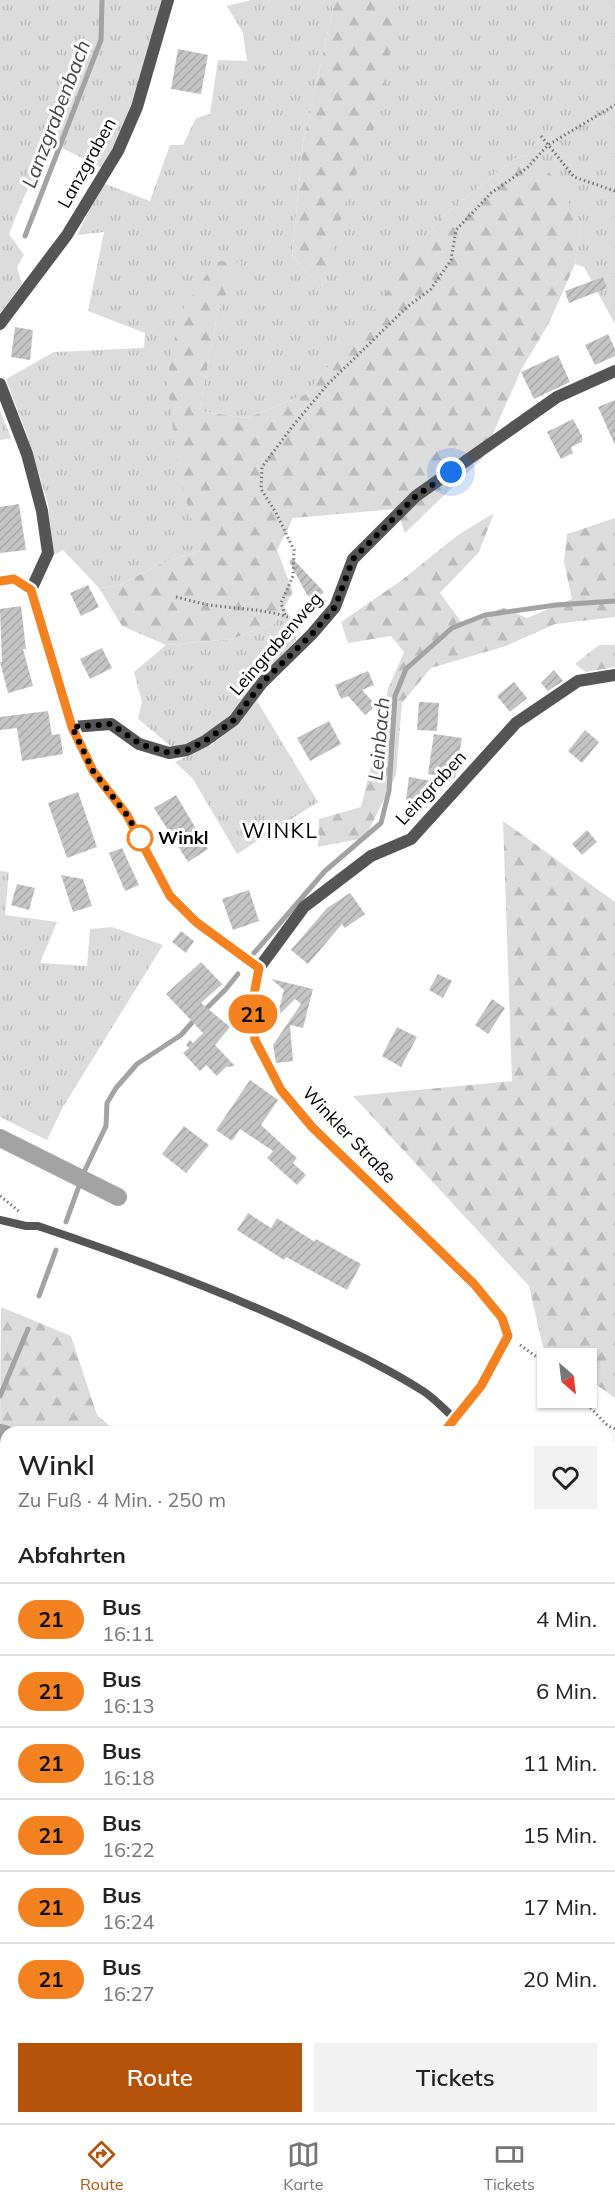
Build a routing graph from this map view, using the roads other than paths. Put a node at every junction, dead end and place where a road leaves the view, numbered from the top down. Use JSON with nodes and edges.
{"nodes":[{"id":1,"x":168,"y":0,"type":"edge"},
{"id":2,"x":0,"y":324,"type":"edge"},
{"id":3,"x":615,"y":371,"type":"edge"},
{"id":4,"x":0,"y":384,"type":"edge"},
{"id":5,"x":0,"y":581,"type":"edge"},
{"id":6,"x":31,"y":590,"type":"junction"},
{"id":7,"x":615,"y":675,"type":"edge"},
{"id":8,"x":72,"y":727,"type":"junction"},
{"id":9,"x":259,"y":968,"type":"junction"},
{"id":10,"x":0,"y":1220,"type":"edge"},
{"id":11,"x":454,"y":1418,"type":"junction"},
{"id":12,"x":448,"y":1426,"type":"edge"}],
"edges":[{"from":1,"to":2,"type":"street","name":"Lanzgraben"},
{"from":3,"to":8,"type":"street","name":"Leingrabenweg"},
{"from":4,"to":6,"type":"street"},
{"from":5,"to":6,"type":"street"},
{"from":6,"to":8,"type":"street"},
{"from":7,"to":9,"type":"street","name":"Leingraben"},
{"from":8,"to":9,"type":"street"},
{"from":9,"to":11,"type":"street","name":"Winkler Straße"},
{"from":10,"to":11,"type":"lane"},
{"from":11,"to":12,"type":"street"}]}
